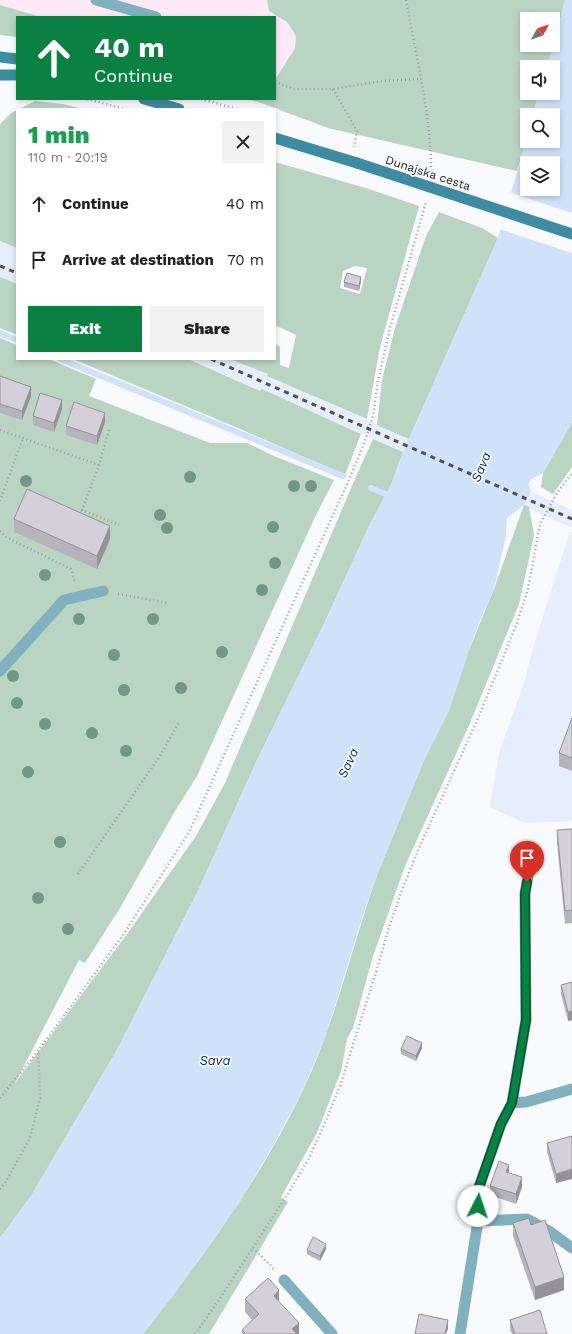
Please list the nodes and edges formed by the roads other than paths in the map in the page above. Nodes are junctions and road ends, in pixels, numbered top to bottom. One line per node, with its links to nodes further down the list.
1 (96, 0): 2 (street)
2 (152, 16)
3 (0, 57): 4 (main road)
4 (16, 59)
5 (0, 75): 6 (main road)
6 (16, 75)
7 (148, 100): 8 (main road)
8 (176, 108)
9 (276, 138): 10 (main road, Dunajska cesta, bridge)
10 (572, 234)
11 (103, 591): 12 (street)
12 (0, 671)
13 (531, 858): 15 (street)
14 (572, 1089): 15 (street)
15 (512, 1103): 16 (street)
16 (478, 1221): 17 (street); 20 (street)
17 (572, 1248)
18 (284, 1280): 19 (street)
19 (332, 1334)
20 (460, 1334)

